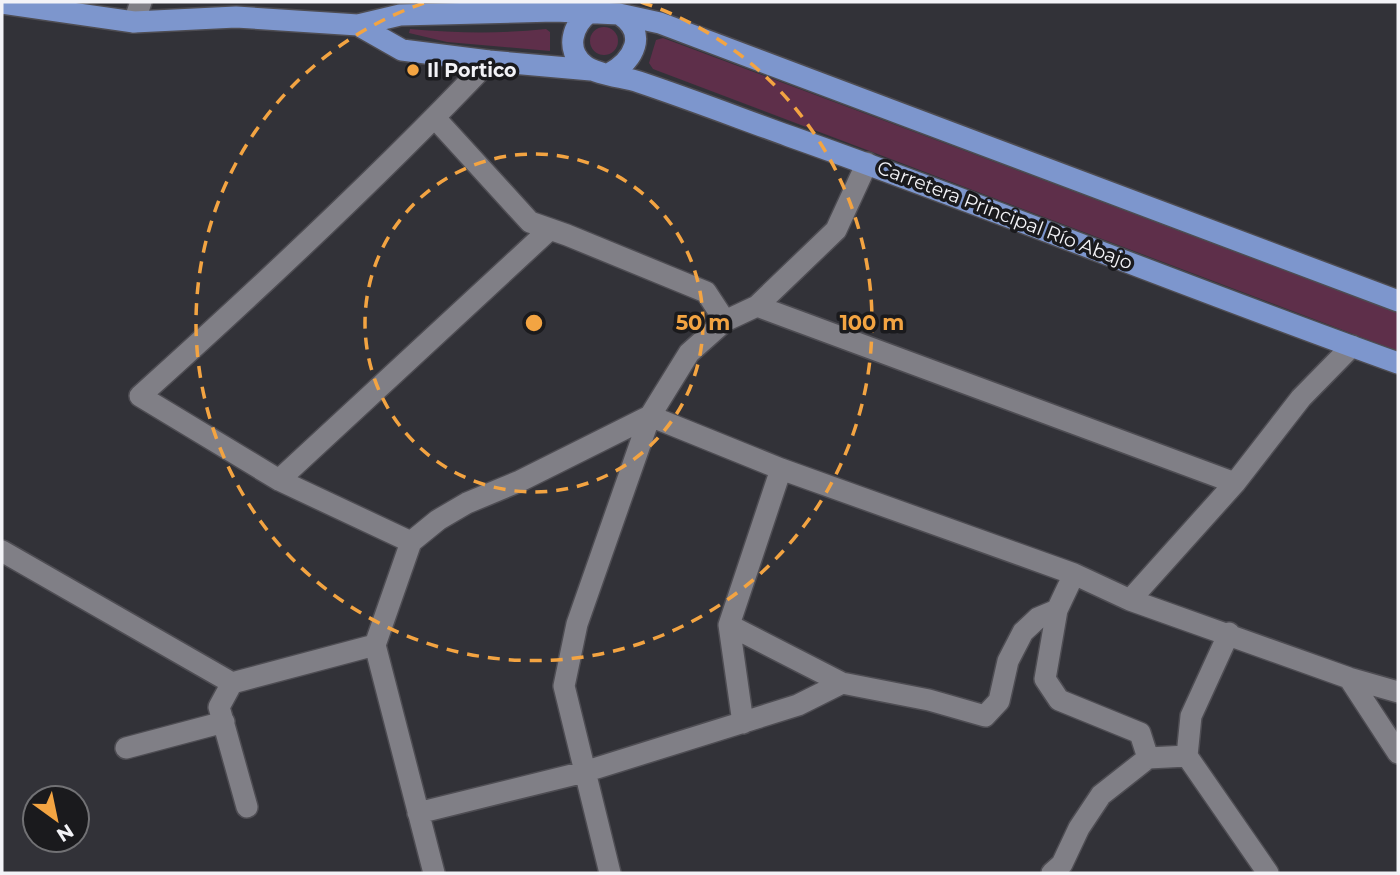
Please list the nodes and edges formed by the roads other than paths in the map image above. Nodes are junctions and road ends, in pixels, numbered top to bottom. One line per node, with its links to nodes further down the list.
1 (141, 2): 6 (street)
2 (2, 3): 6 (main road, Carretera Principal Río Abajo)
3 (557, 6): 4 (main road, Carretera Principal Río Abajo); 7 (main road, Carretera Principal Río Abajo)
4 (590, 12): 5 (main road); 9 (main road)
5 (619, 15): 9 (main road); 13 (main road)
6 (134, 22): 7 (main road, Carretera Principal Río Abajo)
7 (358, 25): 8 (main road, Carretera Principal Río Abajo)
8 (489, 61): 9 (main road, Carretera Principal Río Abajo); 10 (street)
9 (600, 72): 11 (main road, Carretera Principal Río Abajo)
10 (435, 118): 12 (street); 20 (street)
11 (867, 163): 14 (street); 16 (main road, Carretera Principal Río Abajo)
12 (549, 230): 15 (street); 20 (street)
13 (1398, 301)
14 (757, 306): 15 (street); 21 (street)
15 (724, 321): 18 (street)
16 (1352, 346): 17 (main road, Carretera Principal Río Abajo); 21 (street)
17 (1398, 363)
18 (650, 416): 19 (street); 22 (street); 40 (street)
19 (781, 469): 24 (street); 27 (street)
20 (279, 480): 22 (street)
21 (1235, 483): 25 (street)
22 (411, 542): 29 (street)
23 (2, 551): 31 (street)
24 (1074, 574): 25 (street); 26 (street)
25 (1130, 600): 28 (street)
26 (1057, 610): 32 (street); 39 (street)
27 (729, 625): 32 (street); 35 (street)
28 (1229, 633): 30 (street); 38 (street)
29 (375, 645): 31 (street); 42 (street)
30 (1349, 678): 33 (street); 37 (street)
31 (232, 683): 34 (street)
32 (842, 683): 35 (street)
33 (1398, 692)
34 (224, 722): 36 (street); 41 (street)
35 (743, 723): 40 (street)
36 (126, 747)
37 (1398, 753)
38 (1186, 756): 39 (street); 46 (street)
39 (1148, 758): 43 (street)
40 (584, 772): 42 (street); 45 (street)
41 (247, 807)
42 (418, 813): 44 (street)
43 (1061, 870)
44 (434, 873)
45 (610, 873)
46 (1268, 873)

